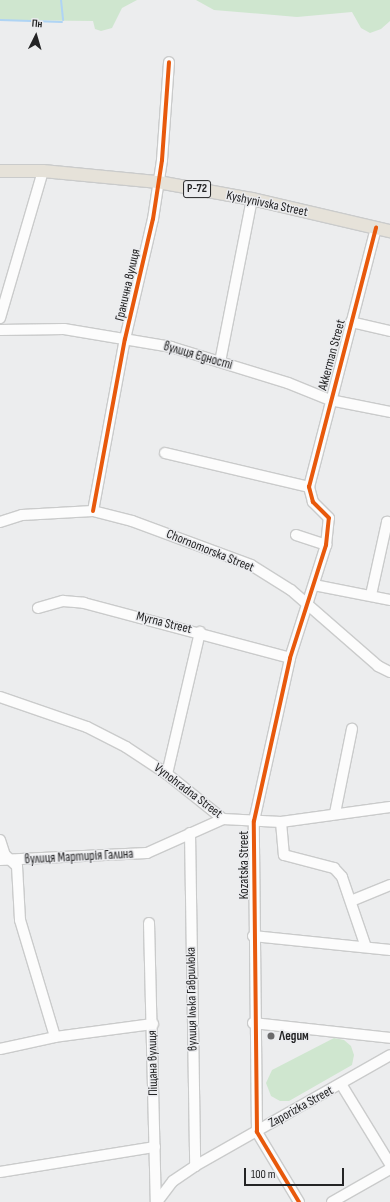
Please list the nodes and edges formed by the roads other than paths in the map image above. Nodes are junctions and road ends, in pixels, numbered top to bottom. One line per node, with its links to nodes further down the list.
1 (169, 62): 4 (street, Гранична вулиця)
2 (0, 171): 3 (main road, Kyshynivska Street / Р-72)
3 (42, 171): 4 (main road, Kyshynivska Street / Р-72); 8 (street)
4 (158, 182): 5 (main road, Kyshynivska Street / Р-72); 12 (street, Гранична вулиця)
5 (252, 199): 6 (main road, Kyshynivska Street / Р-72); 13 (street)
6 (376, 228): 7 (main road, Kyshynivska Street / Р-72); 9 (street, Akkerman Street)
7 (390, 231)
8 (0, 318)
9 (351, 322): 11 (street); 14 (street, Akkerman Street)
10 (0, 330): 12 (street, вулиця Єдності)
11 (390, 331)
12 (125, 339): 13 (street, вулиця Єдності); 18 (street, Гранична вулиця)
13 (220, 362): 14 (street, вулиця Єдності)
14 (330, 400): 15 (street, вулиця Єдності); 17 (street, Akkerman Street)
15 (390, 412)
16 (165, 453): 17 (street)
17 (309, 487): 22 (street, Kozatska Street)
18 (93, 511): 19 (street, Chornomorska Street); 26 (street, Chornomorska Street)
19 (0, 522)
20 (390, 523): 24 (street)
21 (296, 535): 22 (street)
22 (326, 545): 23 (street, Kozatska Street)
23 (314, 585): 24 (street); 26 (street, Kozatska Street)
24 (371, 595): 25 (street)
25 (390, 600)
26 (306, 604): 29 (street, Kozatska Street); 30 (street, Chornomorska Street)
27 (38, 608): 28 (street, Myrna Street)
28 (200, 632): 29 (street, Myrna Street); 33 (street)
29 (290, 658): 37 (street, Kozatska Street)
30 (390, 672)
31 (0, 697): 33 (street, Vynohradna Street)
32 (352, 729): 35 (street)
33 (167, 774): 36 (street, Vynohradna Street)
34 (390, 807): 35 (street, Vynohradna Street)
35 (335, 813): 38 (street, Vynohradna Street)
36 (224, 820): 37 (street, Vynohradna Street); 39 (street, вулиця Мартирія Галина)
37 (254, 821): 38 (street, Vynohradna Street); 45 (street, Kozatska Street)
38 (281, 822): 43 (street)
39 (190, 832): 41 (street, вулиця Мартирія Галина); 58 (street, вулиця Ілька Гаврилюка)
40 (0, 840): 41 (street)
41 (5, 860): 50 (street)
42 (390, 886): 43 (street)
43 (351, 901): 46 (street)
44 (149, 923): 49 (street, Піщана вулиця)
45 (253, 936): 46 (street); 48 (street, Kozatska Street)
46 (366, 947): 47 (street)
47 (390, 950)
48 (254, 1023): 51 (street); 55 (street, Kozatska Street)
49 (153, 1024): 50 (street); 56 (street, Піщана вулиця)
50 (54, 1037): 52 (street)
51 (390, 1038)
52 (0, 1049)
53 (390, 1055): 54 (street, Zaporizka Street)
54 (341, 1084): 55 (street, Zaporizka Street); 57 (street)
55 (257, 1132): 58 (street, Zaporizka Street); 64 (street, Kozatska Street)
56 (155, 1147): 60 (street); 61 (street, Піщана вулиця)
57 (390, 1164)
58 (195, 1166): 62 (street, Zaporizka Street)
59 (390, 1169): 65 (street)
60 (0, 1172)
61 (156, 1176): 62 (street); 63 (street, Піщана вулиця)
62 (173, 1181): 63 (street, Zaporizka Street)
63 (156, 1202)
64 (298, 1202)
65 (332, 1202)

